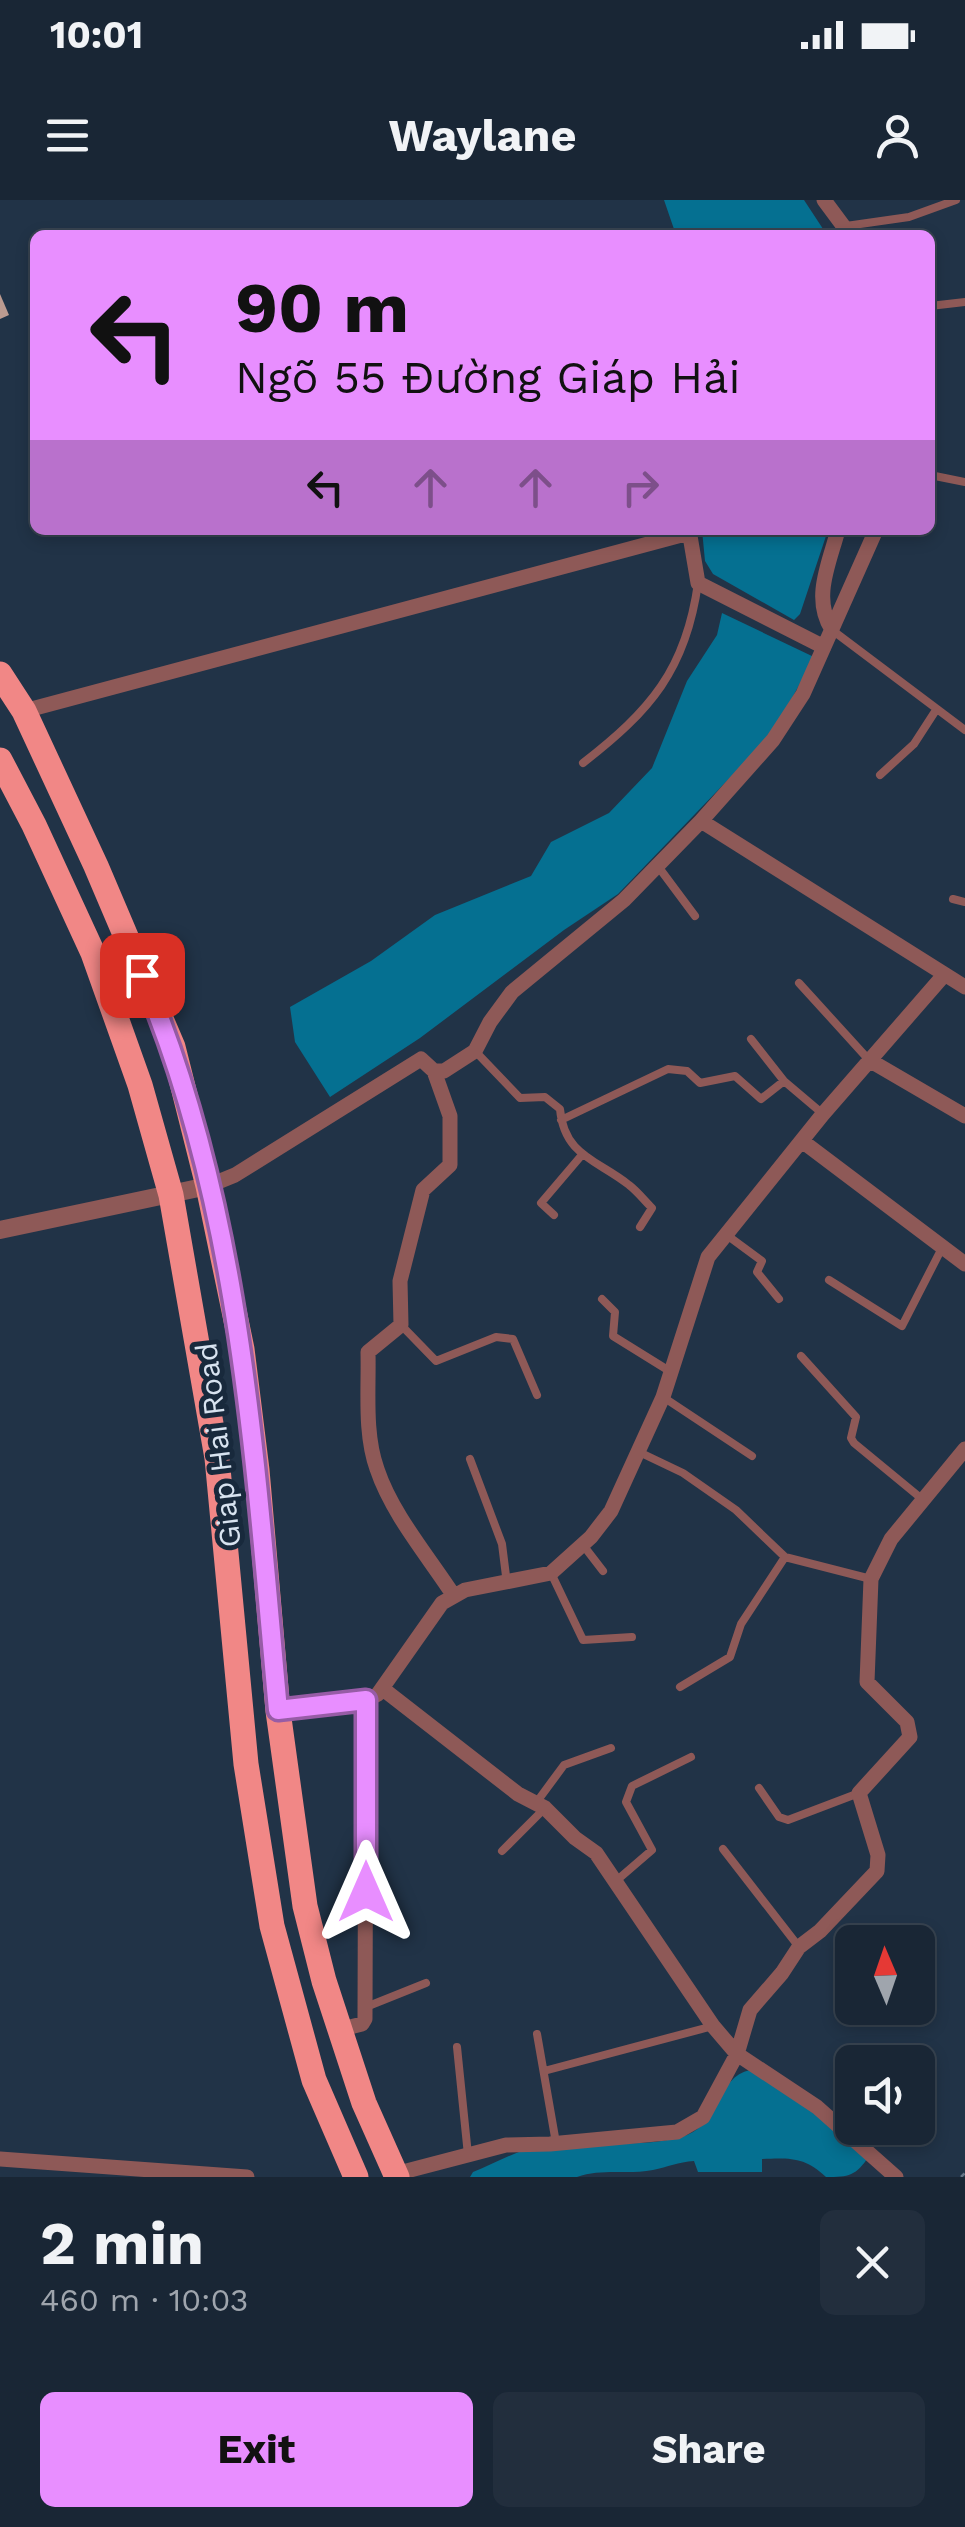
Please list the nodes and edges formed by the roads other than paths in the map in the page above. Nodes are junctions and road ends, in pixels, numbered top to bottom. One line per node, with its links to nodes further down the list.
1 (824, 200): 3 (street)
2 (956, 200): 4 (lane)
3 (847, 230)
4 (852, 230)
5 (965, 302): 6 (lane)
6 (935, 305)
7 (935, 477): 8 (lane)
8 (965, 485)
9 (678, 535): 18 (street)
10 (690, 535): 13 (street)
11 (837, 535): 14 (street)
12 (874, 535): 14 (street)
13 (698, 583): 15 (street); 21 (lane)
14 (832, 630): 15 (street); 17 (lane)
15 (824, 647): 24 (street)
16 (0, 674): 18 (highway, Giap Hai Road)
17 (936, 710): 19 (lane); 22 (lane)
18 (24, 712): 23 (highway, Giap Hai Road)
19 (965, 730)
20 (0, 760): 25 (highway, Giap Hai Road)
21 (582, 763)
22 (880, 774)
23 (68, 808): 25 (highway); 43 (highway, Giap Hai Road)
24 (701, 822): 26 (street); 30 (street)
25 (34, 825): 44 (highway, Giap Hai Road)
26 (656, 865): 29 (lane); 34 (street)
27 (952, 899): 28 (lane)
28 (965, 902)
29 (695, 916)
30 (944, 975): 32 (street); 35 (street)
31 (799, 983): 35 (lane)
32 (965, 987)
33 (751, 1040): 37 (lane)
34 (475, 1051): 36 (street); 40 (lane)
35 (869, 1060): 38 (street); 39 (street)
36 (434, 1071): 43 (street); 54 (street)
37 (784, 1081): 38 (lane); 40 (lane)
38 (822, 1114): 41 (street)
39 (965, 1116)
40 (561, 1120): 42 (lane)
41 (802, 1142): 48 (street); 49 (street)
42 (581, 1156): 45 (lane); 46 (lane)
43 (208, 1186): 44 (street); 71 (highway, Giap Hai Road)
44 (171, 1195): 47 (street); 72 (highway, Giap Hai Road)
45 (554, 1215)
46 (640, 1227)
47 (0, 1230)
48 (724, 1233): 53 (lane); 56 (street)
49 (942, 1248): 50 (street); 51 (lane)
50 (965, 1264)
51 (829, 1280)
52 (602, 1298): 56 (lane)
53 (779, 1299)
54 (401, 1325): 57 (lane); 70 (street)
55 (800, 1356): 63 (lane)
56 (671, 1372): 58 (street)
57 (537, 1395)
58 (663, 1397): 60 (street); 61 (lane)
59 (965, 1450): 63 (street)
60 (638, 1452): 64 (street); 65 (lane)
61 (752, 1456)
62 (470, 1459): 69 (lane)
63 (922, 1499): 68 (street)
64 (584, 1545): 66 (lane); 67 (street)
65 (785, 1557): 68 (lane); 74 (lane)
66 (603, 1571)
67 (551, 1573): 69 (street); 73 (lane)
68 (871, 1580): 81 (street)
69 (507, 1584): 70 (street)
70 (454, 1596): 75 (street)
71 (270, 1622): 72 (highway); 77 (highway, Giap Hai Road)
72 (230, 1626): 84 (highway, Giap Hai Road)
73 (632, 1636)
74 (680, 1687)
75 (383, 1689): 76 (street); 82 (street)
76 (366, 1700): 77 (street); 90 (street)
77 (278, 1710): 83 (highway, Giap Hai Road)
78 (611, 1748): 82 (lane)
79 (691, 1757): 87 (lane)
80 (759, 1788): 81 (lane)
81 (859, 1793): 88 (street)
82 (541, 1806): 86 (lane); 87 (street)
83 (292, 1816): 84 (highway); 92 (highway, Giap Hai Road)
84 (255, 1824): 102 (highway, Giap Hai Road)
85 (724, 1850): 88 (lane)
86 (502, 1851)
87 (616, 1881): 91 (street)
88 (799, 1946): 95 (street)
89 (426, 1984): 90 (lane)
90 (366, 2008): 92 (street)
91 (713, 2026): 95 (street); 96 (lane)
92 (342, 2029): 100 (highway, Giap Hai Road)
93 (538, 2034): 96 (lane)
94 (456, 2047): 98 (lane)
95 (737, 2054): 97 (street); 103 (street)
96 (544, 2071): 97 (lane)
97 (556, 2142): 98 (street)
98 (468, 2155): 100 (street)
99 (0, 2159): 101 (street)
100 (392, 2176)
101 (247, 2177)
102 (356, 2177)
103 (896, 2177)

